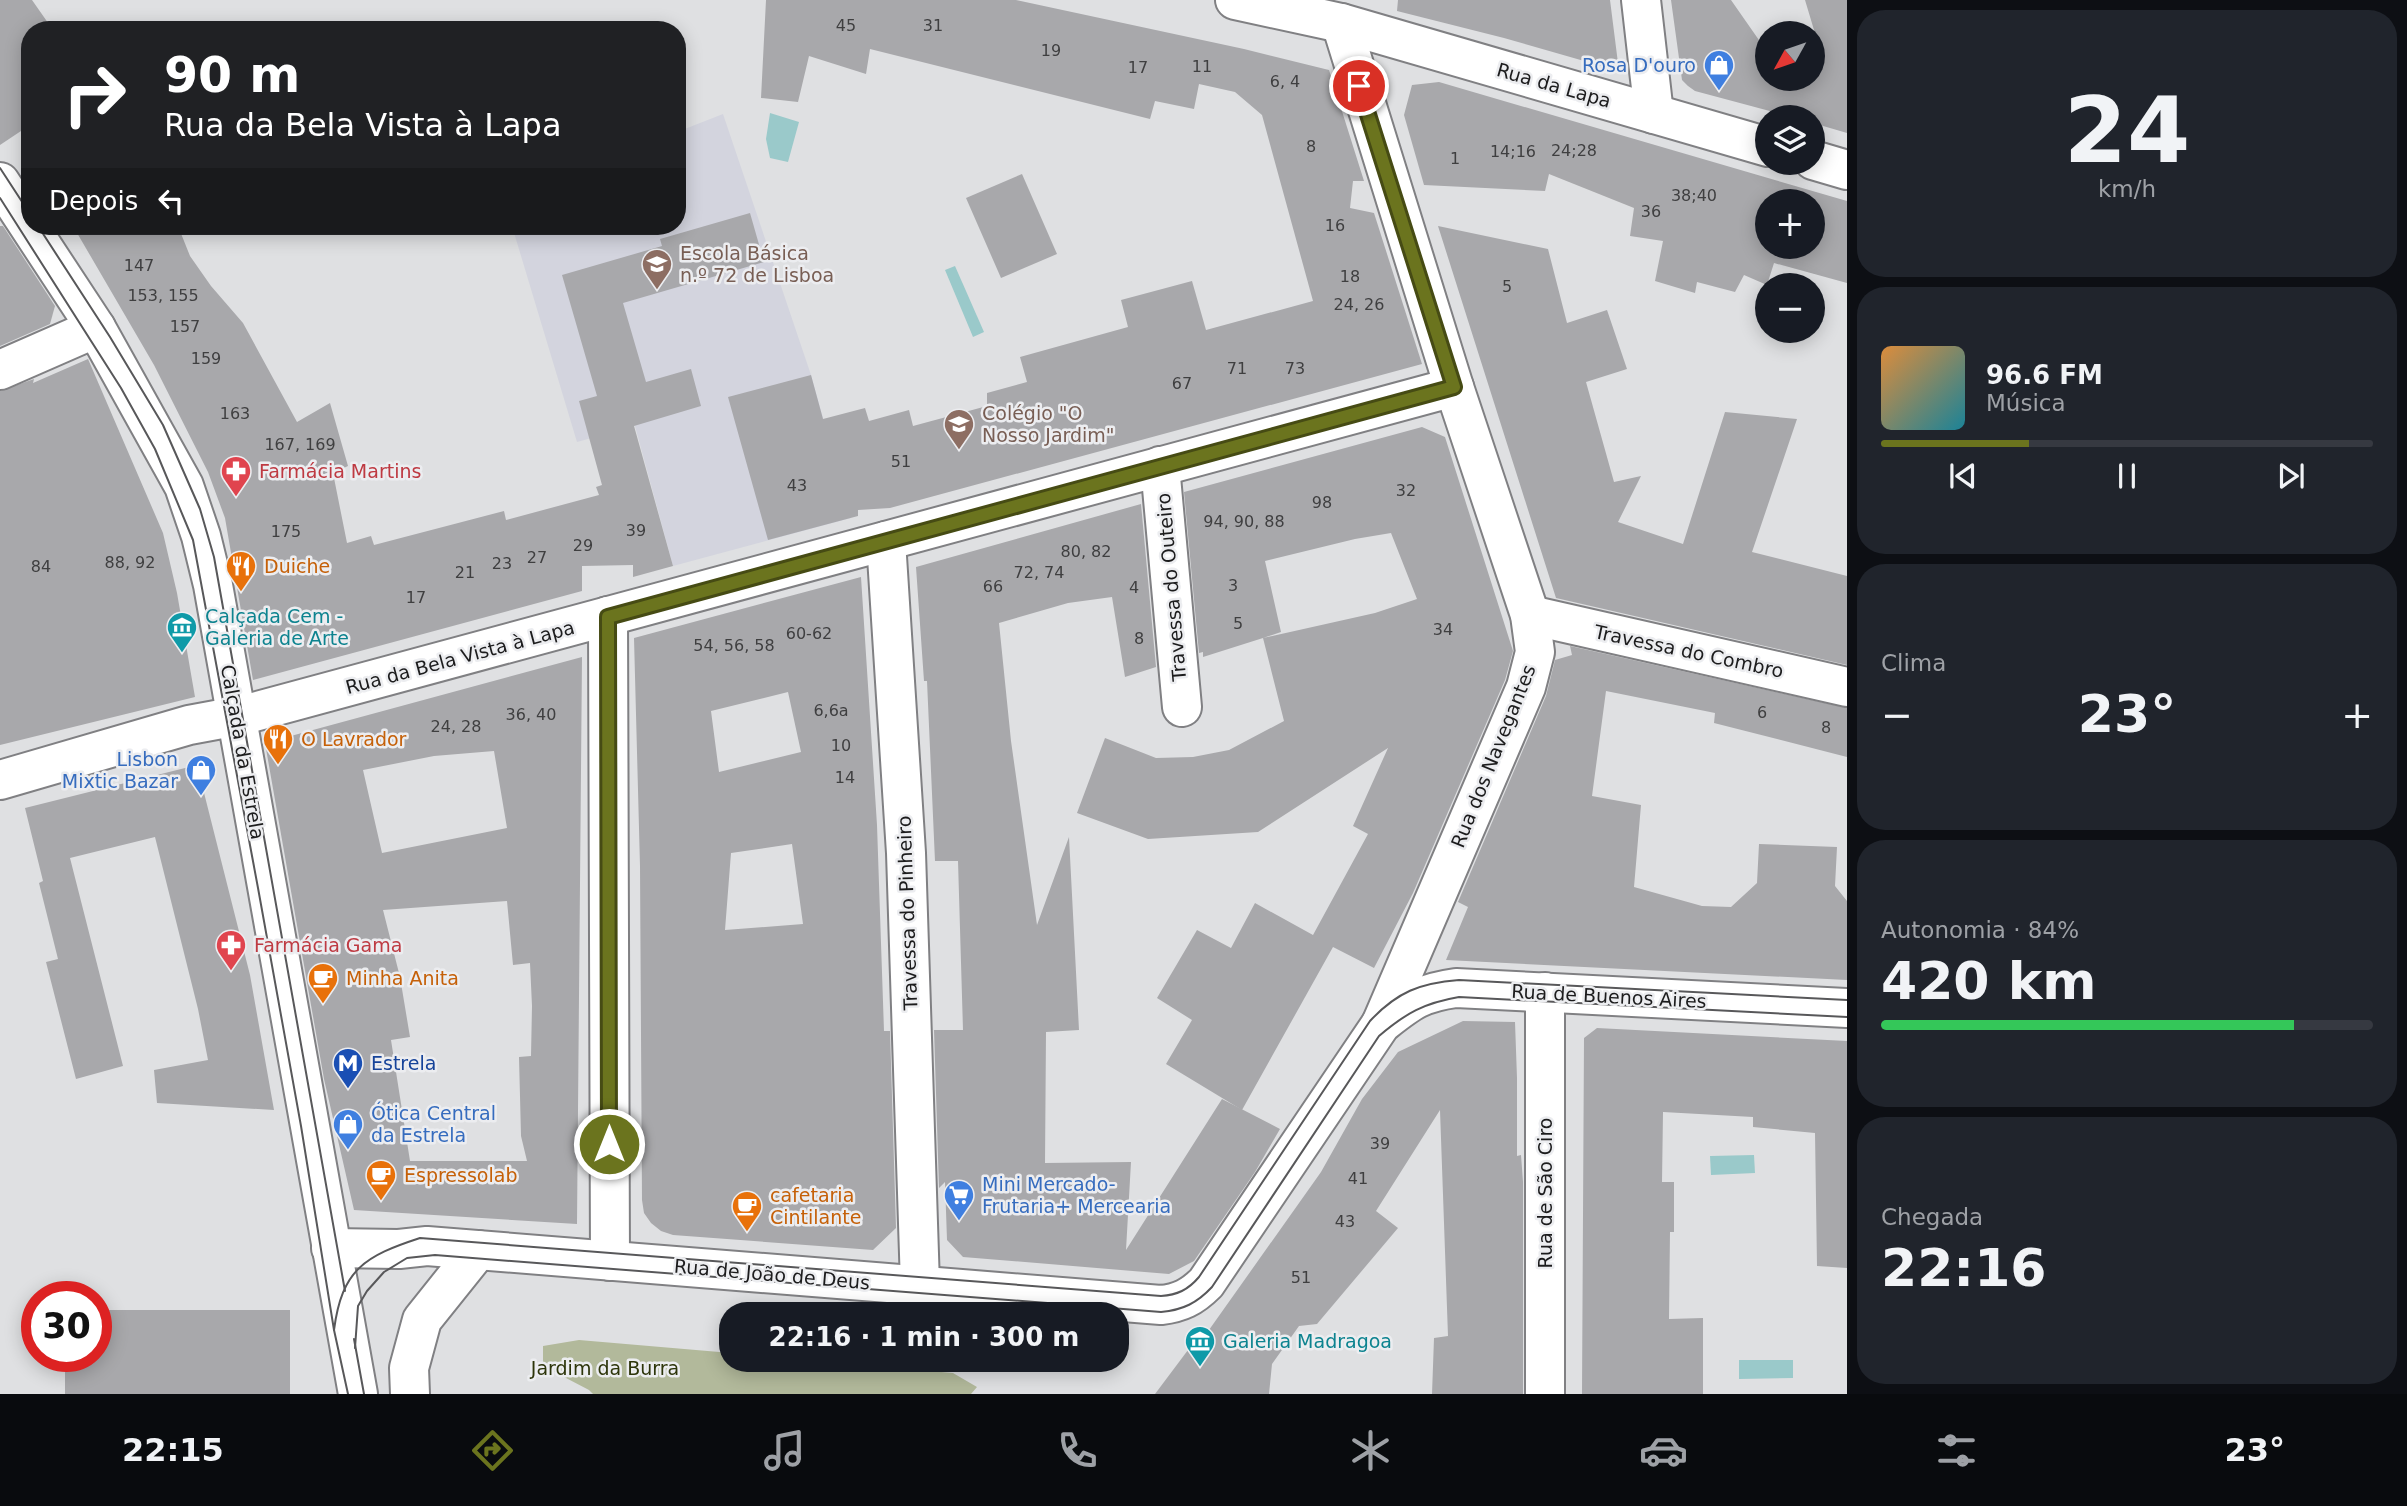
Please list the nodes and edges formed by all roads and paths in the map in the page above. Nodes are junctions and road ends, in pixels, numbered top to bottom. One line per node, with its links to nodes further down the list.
1 (1235, 0): 3 (street, Rua da Lapa)
2 (1641, 0): 4 (street)
3 (1344, 11): 4 (street, Rua da Lapa); 13 (street, Rua dos Navegantes)
4 (1654, 114): 5 (street, Rua da Lapa)
5 (1755, 143)
6 (1825, 164): 7 (street)
7 (1847, 170)
8 (0, 182): 9 (street, Calçada da Estrela)
9 (21, 214)
10 (35, 235): 11 (street, Calçada da Estrela)
11 (96, 328): 12 (street); 20 (street, Calçada da Estrela)
12 (0, 370)
13 (1454, 387): 14 (street, Rua da Bela Vista à Lapa); 16 (street, Rua dos Navegantes)
14 (1160, 467): 15 (street, Rua da Bela Vista à Lapa); 19 (street, Travessa do Outeiro)
15 (886, 541): 17 (street, Rua da Bela Vista à Lapa); 29 (street, Travessa do Pinheiro)
16 (1530, 615): 18 (street, Travessa do Combro); 24 (street, Rua dos Navegantes)
17 (608, 617): 20 (street, Rua da Bela Vista à Lapa); 27 (street)
18 (1847, 687)
19 (1182, 707)
20 (236, 717): 21 (street, Rua da Bela Vista à Lapa); 25 (street, Calçada da Estrela)
21 (0, 780)
22 (1545, 992): 23 (street, Rua de Buenos Aires); 24 (street, Rua de Buenos Aires); 32 (street, Rua de São Ciro)
23 (1847, 1008)
24 (1381, 1024): 28 (street, Rua dos Navegantes)
25 (331, 1248): 26 (street, Rua de João de Deus); 30 (street, Calçada da Estrela)
26 (478, 1250): 27 (street, Rua de João de Deus); 31 (street)
27 (610, 1261): 29 (street, Rua de João de Deus)
28 (1206, 1283): 29 (street, Rua de João de Deus)
29 (920, 1285)
30 (358, 1394)
31 (410, 1394)
32 (1545, 1394)

